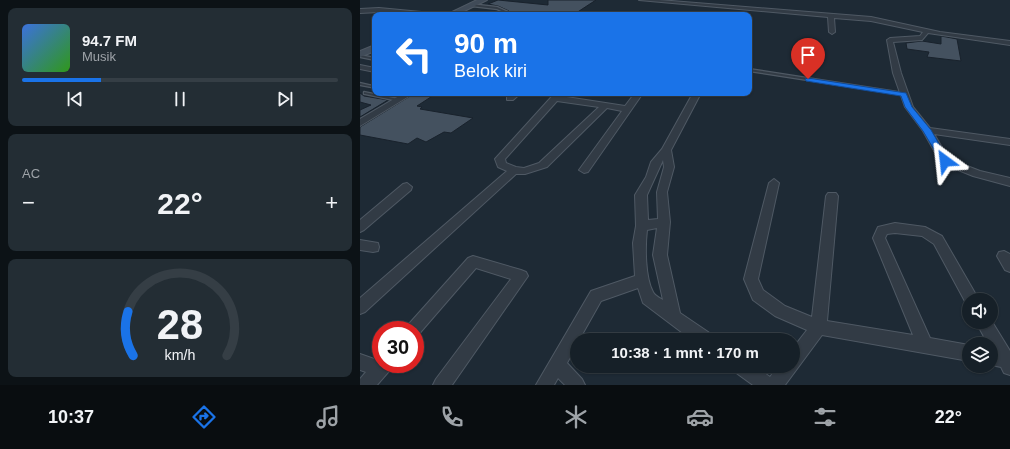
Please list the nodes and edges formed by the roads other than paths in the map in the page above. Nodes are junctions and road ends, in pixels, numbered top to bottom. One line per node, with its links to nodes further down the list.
1 (483, 0): 3 (main road)
2 (642, 0): 8 (street)
3 (471, 6): 6 (main road); 7 (lane)
4 (361, 12): 5 (street)
5 (404, 12)
6 (458, 12)
7 (508, 12)
8 (831, 16): 9 (street); 10 (street)
9 (926, 31): 11 (street); 22 (street)
10 (832, 32)
11 (1010, 43)
12 (372, 49): 13 (main road)
13 (360, 55): 14 (lane)
14 (372, 57)
15 (360, 67): 16 (street)
16 (372, 69)
17 (752, 70): 22 (lane)
18 (360, 84): 19 (lane)
19 (371, 86)
20 (365, 93): 21 (lane)
21 (372, 94)
22 (904, 94): 32 (street)
23 (379, 96): 28 (lane)
24 (405, 96): 28 (street)
25 (557, 96): 29 (street); 36 (street)
26 (636, 96): 30 (street)
27 (695, 96): 35 (street)
28 (398, 100): 31 (street)
29 (605, 106): 30 (street); 36 (street)
30 (627, 109): 37 (street)
31 (360, 122)
32 (927, 130): 34 (street); 38 (street)
33 (1006, 132): 34 (street)
34 (1010, 142)
35 (666, 150): 42 (street); 43 (street)
36 (514, 170): 47 (street)
37 (584, 170)
38 (1010, 182)
39 (774, 183): 50 (street)
40 (407, 187): 44 (street)
41 (832, 196): 50 (street)
42 (664, 222): 43 (street); 48 (street)
43 (642, 226): 45 (street)
44 (360, 227)
45 (642, 280): 48 (street); 58 (street)
46 (968, 293): 53 (street)
47 (360, 307)
48 (674, 318): 52 (street)
49 (421, 321): 64 (street)
50 (819, 327): 53 (street); 54 (street)
51 (988, 329): 56 (street)
52 (694, 333)
53 (925, 346): 55 (street)
54 (800, 352)
55 (962, 352)
56 (1004, 361)
57 (360, 362): 59 (street)
58 (557, 364): 65 (street); 66 (street)
59 (372, 365)
60 (377, 373): 63 (street)
61 (751, 373): 67 (street)
62 (783, 373): 68 (street)
63 (366, 385)
64 (442, 385)
65 (545, 385)
66 (576, 385)
67 (767, 385)
68 (774, 385)

